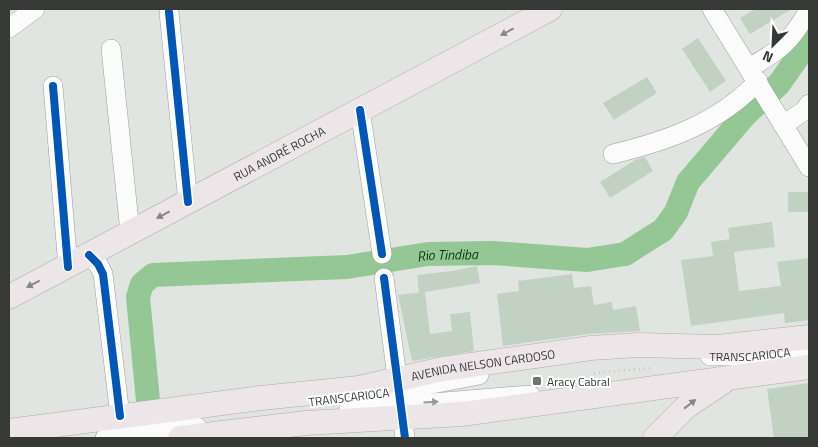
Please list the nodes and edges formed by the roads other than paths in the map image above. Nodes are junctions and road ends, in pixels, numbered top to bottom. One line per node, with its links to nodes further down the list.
1 (34, 9): 6 (street)
2 (550, 9): 11 (main road, RUA ANDRÉ ROCHA, one-way to 11)
3 (712, 9): 8 (street)
4 (809, 10): 8 (street)
5 (169, 12): 15 (street)
6 (9, 28)
7 (111, 48): 16 (street)
8 (756, 78): 12 (street); 13 (street)
9 (53, 86): 19 (street)
10 (809, 104): 12 (street)
11 (360, 110): 15 (main road, RUA ANDRÉ ROCHA); 17 (street)
12 (780, 120): 14 (street)
13 (613, 154)
14 (809, 167)
15 (188, 202): 16 (main road, RUA ANDRÉ ROCHA, one-way to 16)
16 (130, 232): 18 (main road, RUA ANDRÉ ROCHA)
17 (382, 254)
18 (89, 256): 19 (main road, RUA ANDRÉ ROCHA); 28 (street)
19 (68, 267): 21 (main road, RUA ANDRÉ ROCHA, one-way to 21)
20 (384, 278): 27 (street)
21 (9, 297)
22 (809, 337): 27 (main road, AVENIDA NELSON CARDOSO)
23 (809, 348): 27 (street, TRANSCARIOCA)
24 (809, 359): 27 (street, TRANSCARIOCA, one-way to 24)
25 (809, 367): 26 (main road, AVENIDA NELSON CARDOSO)
26 (734, 377): 27 (main road, AVENIDA NELSON CARDOSO); 34 (main road, one-way to 26)
27 (400, 406): 29 (main road, AVENIDA NELSON CARDOSO); 33 (main road, AVENIDA NELSON CARDOSO)
28 (120, 416): 29 (main road, AVENIDA NELSON CARDOSO); 30 (main road, AVENIDA NELSON CARDOSO)
29 (150, 423): 31 (street); 32 (street)
30 (9, 431)
31 (38, 438)
32 (105, 438)
33 (180, 438)
34 (655, 438)

